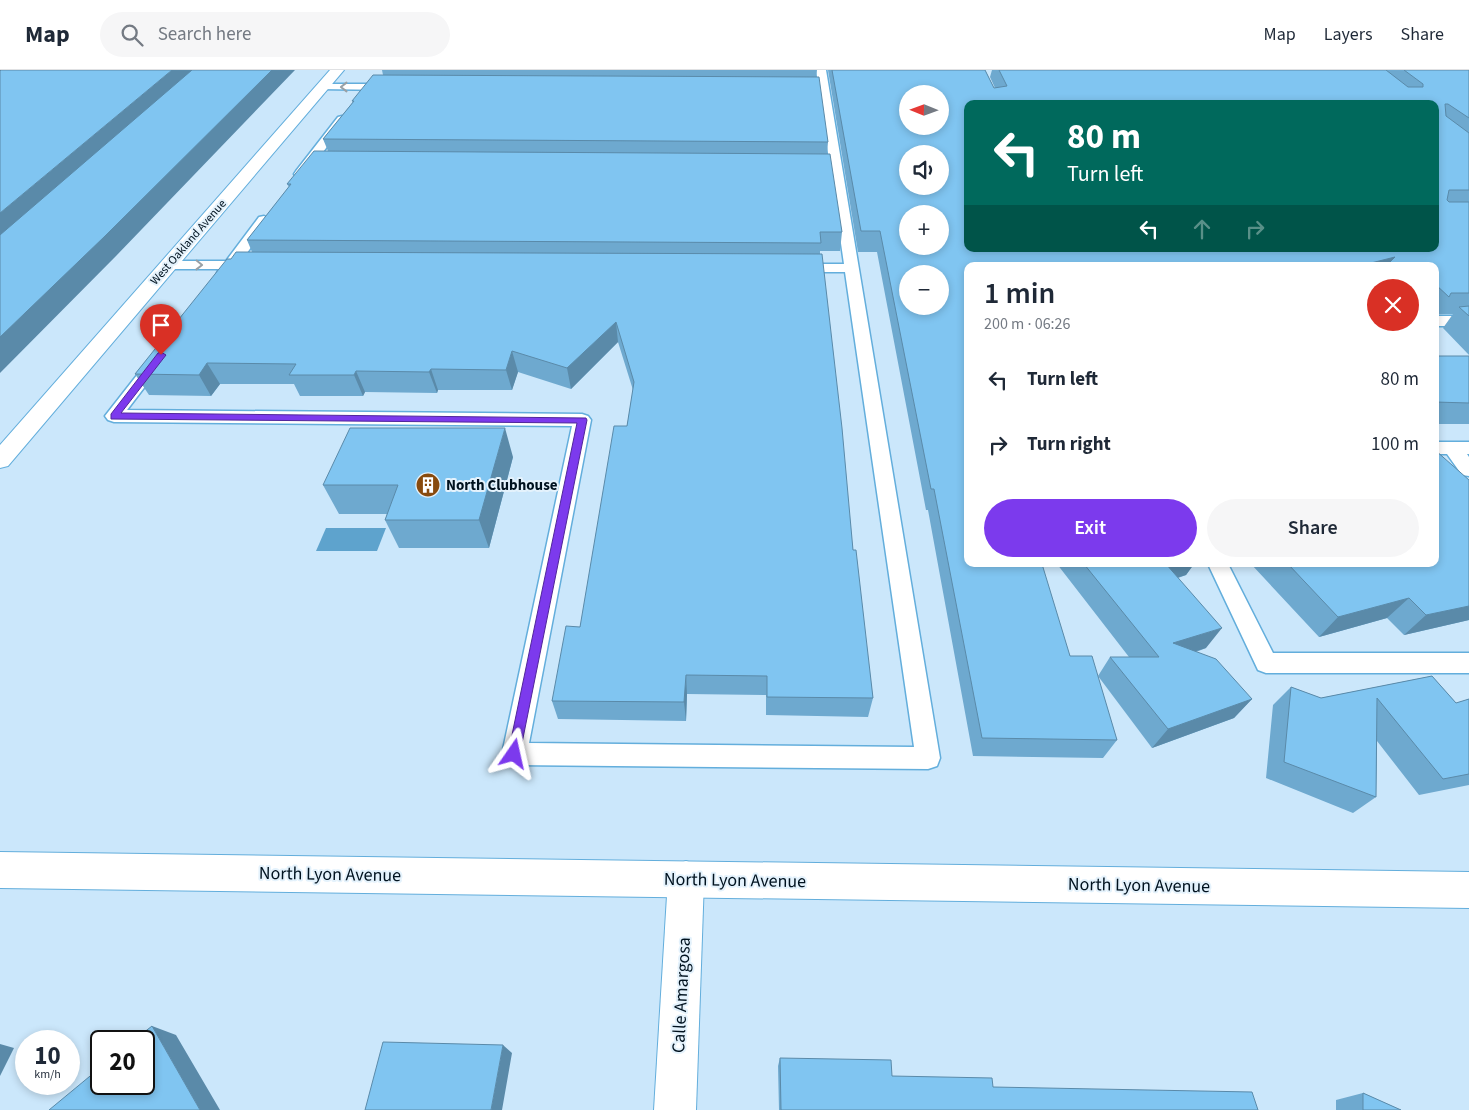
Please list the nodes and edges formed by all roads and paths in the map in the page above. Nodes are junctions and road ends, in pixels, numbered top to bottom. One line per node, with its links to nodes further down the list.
1 (337, 70): 4 (street, West Oakland Avenue)
2 (821, 70): 15 (lane)
3 (375, 76): 5 (lane)
4 (323, 87): 5 (lane, one-way to 4); 11 (street, West Oakland Avenue)
5 (366, 87): 6 (lane); 7 (lane)
6 (406, 87)
7 (308, 163): 8 (lane); 9 (lane)
8 (328, 163)
9 (292, 185)
10 (275, 207): 12 (lane)
11 (169, 264): 12 (lane, one-way to 12); 21 (street, West Oakland Avenue)
12 (230, 265): 13 (lane); 16 (lane)
13 (270, 266)
14 (783, 268): 15 (lane)
15 (852, 268): 19 (lane)
16 (214, 285)
17 (1469, 320): 18 (lane)
18 (1439, 321)
19 (167, 347)
20 (1452, 448): 22 (lane)
21 (0, 460)
22 (1469, 470)
23 (1219, 567): 24 (lane)
24 (1469, 663)
25 (0, 870): 26 (street, North Lyon Avenue)
26 (686, 879): 27 (street, North Lyon Avenue); 28 (street, Calle Amargosa)
27 (1469, 890)
28 (675, 1110)

